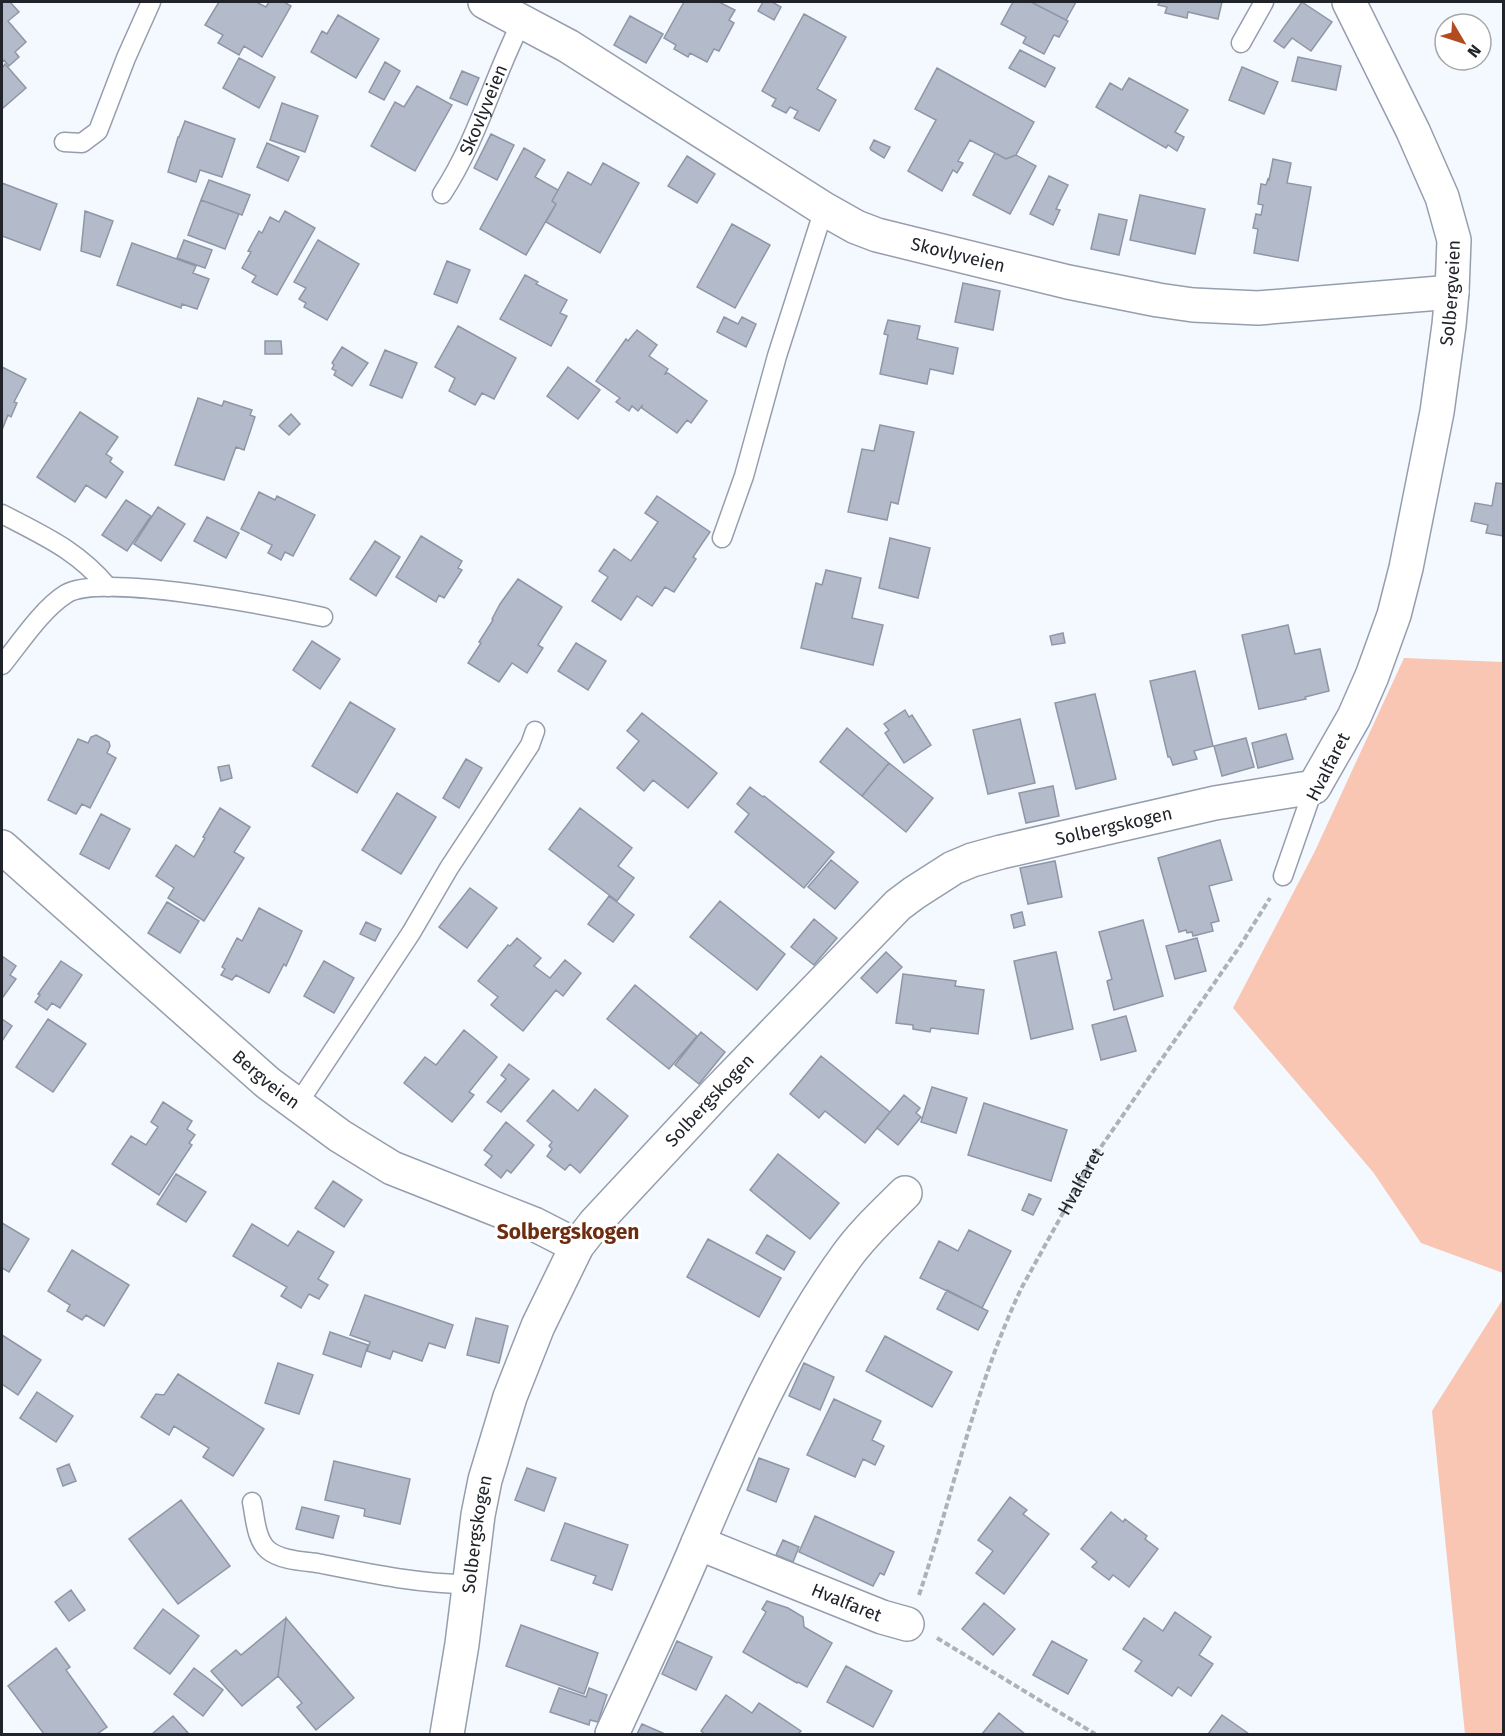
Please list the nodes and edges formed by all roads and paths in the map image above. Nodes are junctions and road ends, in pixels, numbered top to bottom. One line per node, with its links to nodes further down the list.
1 (151, 2): 7 (lane)
2 (485, 2): 5 (street, Skovlyveien)
3 (1264, 2): 6 (lane)
4 (1349, 2): 10 (street, Solbergveien)
5 (522, 21): 8 (lane, Skovlyveien); 9 (street, Skovlyveien)
6 (1241, 43)
7 (64, 142)
8 (442, 194)
9 (824, 209): 10 (street, Skovlyveien); 12 (lane)
10 (1452, 292): 13 (street, Solbergveien)
11 (2, 514): 14 (lane)
12 (722, 538)
13 (1406, 568): 18 (street, Hvalfaret)
14 (108, 587): 15 (lane); 16 (lane)
15 (324, 617)
16 (2, 665)
17 (535, 731): 21 (lane)
18 (1314, 787): 20 (lane, Hvalfaret); 23 (street, Solbergskogen)
19 (2, 847): 21 (street, Bergveien)
20 (1283, 876): 27 (path, Hvalfaret)
21 (297, 1105): 23 (street, Bergveien)
22 (905, 1193): 25 (street)
23 (577, 1246): 26 (street, Solbergskogen)
24 (252, 1502): 26 (lane)
25 (698, 1543): 27 (street, Hvalfaret); 29 (street)
26 (469, 1584): 28 (street, Solbergskogen)
27 (907, 1624): 30 (path)
28 (447, 1734)
29 (612, 1734)
30 (1095, 1734)

